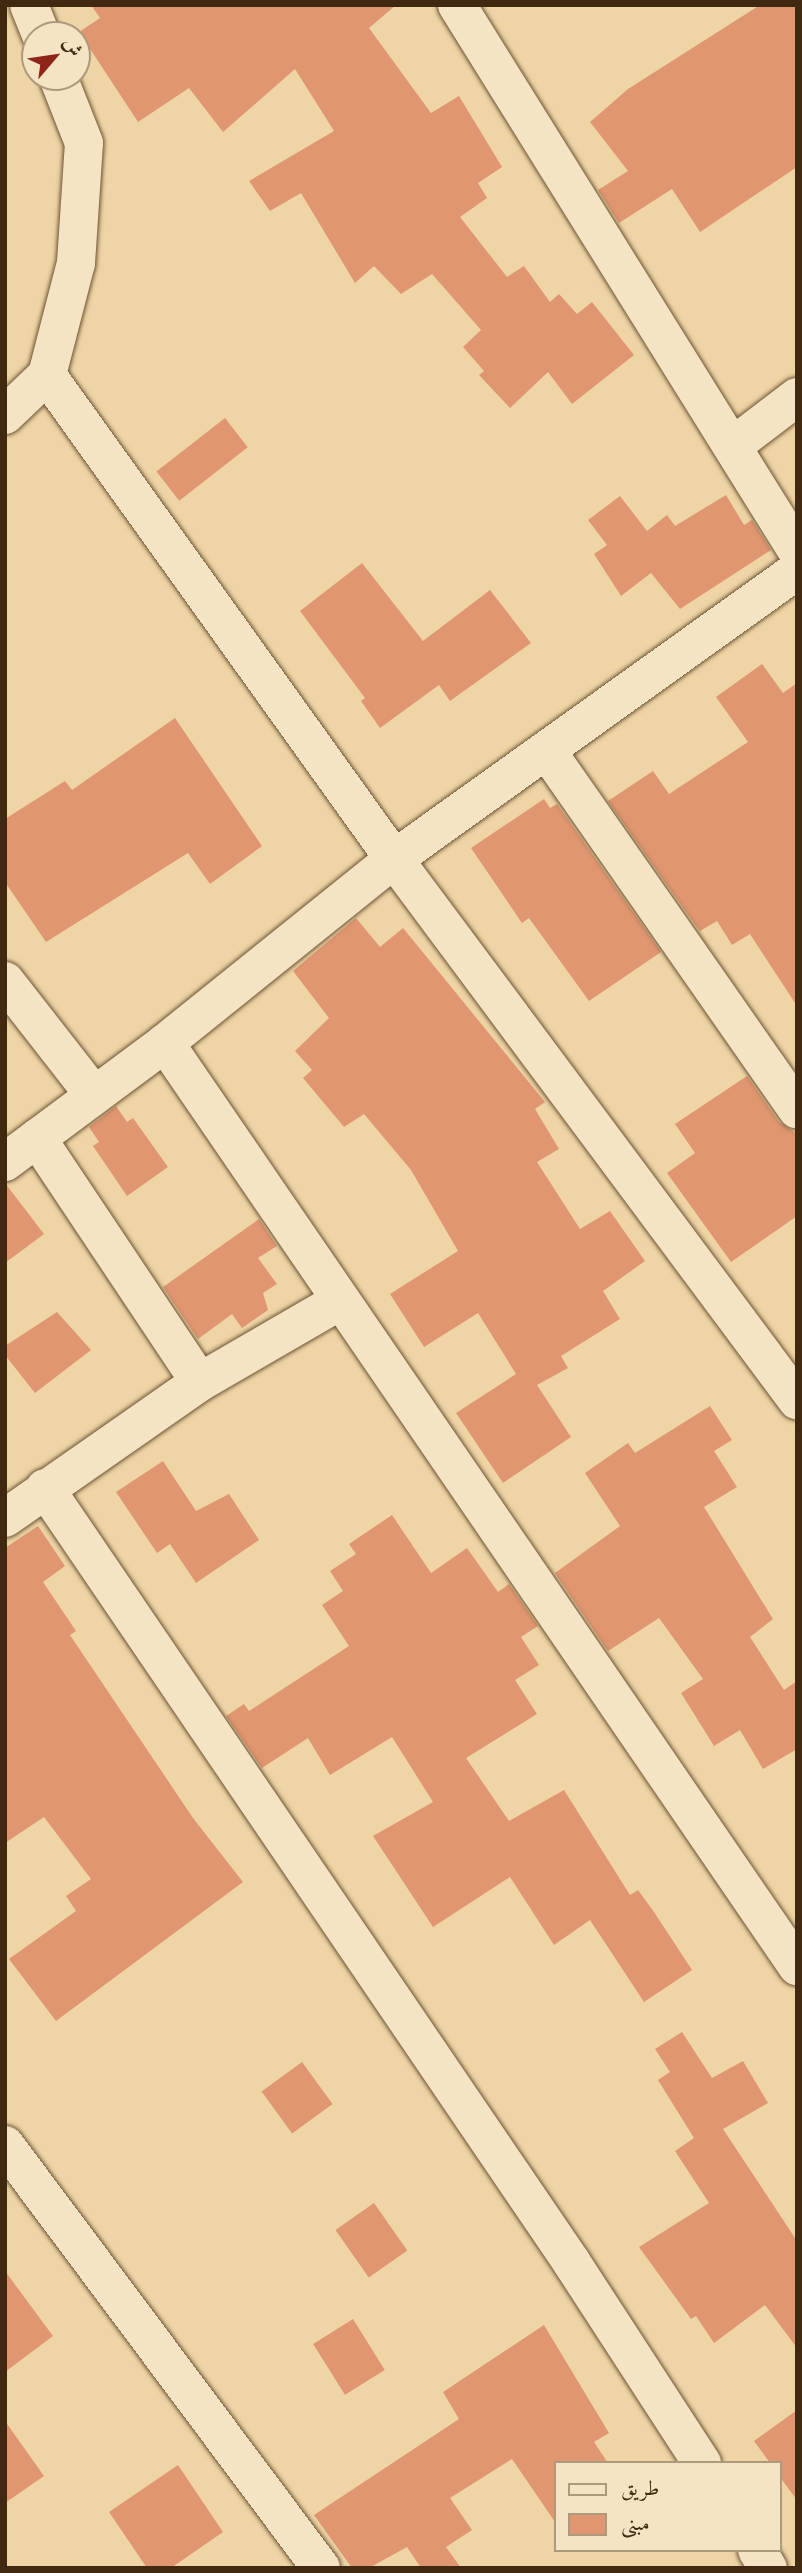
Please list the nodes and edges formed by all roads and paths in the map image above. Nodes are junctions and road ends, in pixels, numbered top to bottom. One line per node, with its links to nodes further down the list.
1 (457, 5): 6 (street)
2 (63, 91): 3 (street)
3 (47, 375): 5 (street); 10 (street)
4 (797, 397): 6 (street)
5 (5, 415)
6 (734, 445): 7 (street)
7 (797, 551)
8 (797, 570): 9 (street)
9 (547, 751): 10 (street); 14 (street)
10 (394, 859): 12 (street); 19 (street)
11 (5, 981): 13 (street)
12 (165, 1043): 13 (street); 17 (street)
13 (94, 1095): 15 (street)
14 (797, 1109)
15 (37, 1138): 16 (street); 18 (street)
16 (5, 1162)
17 (340, 1301): 18 (street); 22 (street)
18 (200, 1382): 20 (street)
19 (797, 1399)
20 (45, 1488): 21 (street); 24 (street)
21 (5, 1518)
22 (797, 1966)
23 (5, 2145): 26 (street)
24 (701, 2461)
25 (758, 2552): 27 (street)
26 (321, 2568)
27 (768, 2568)

